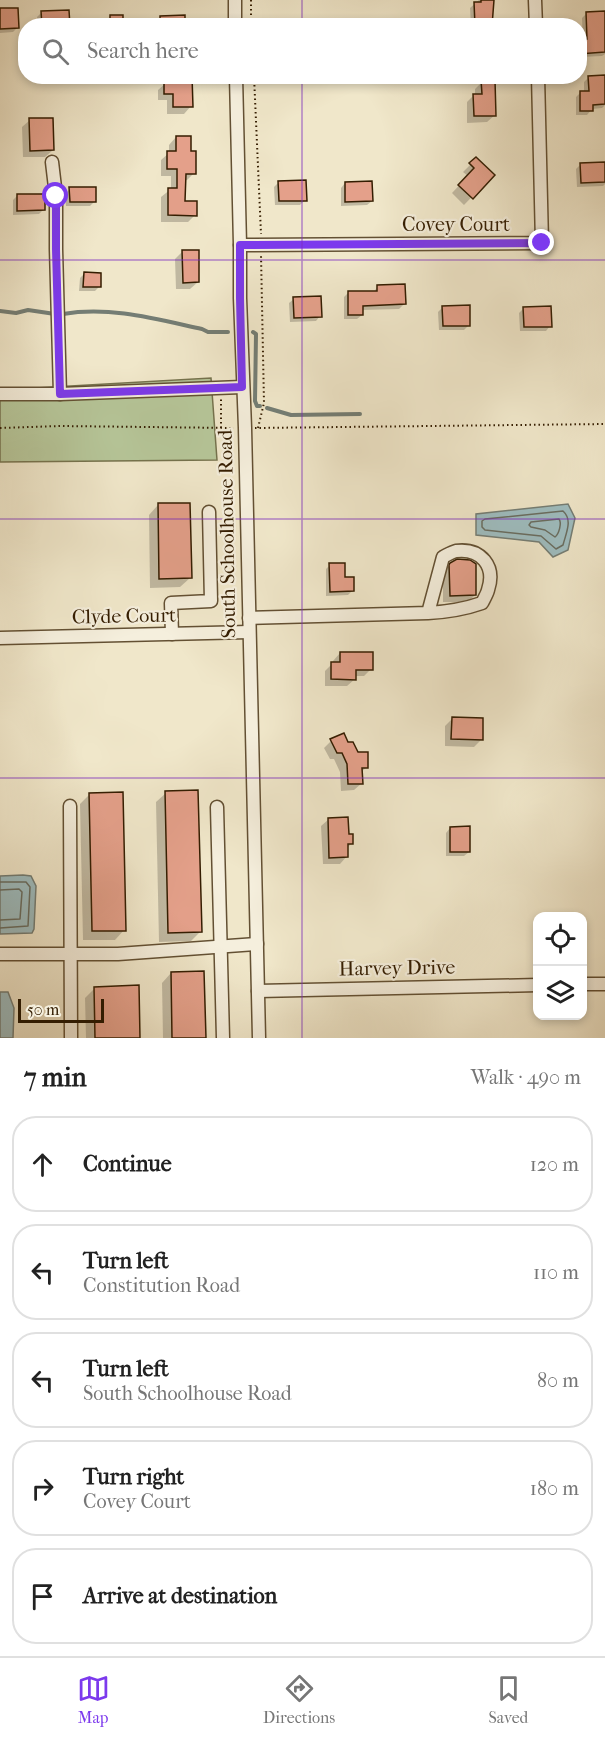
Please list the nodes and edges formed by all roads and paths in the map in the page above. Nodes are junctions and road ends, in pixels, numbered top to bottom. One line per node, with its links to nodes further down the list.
1 (235, 0): 4 (street)
2 (251, 0): 5 (path)
3 (535, 0): 6 (street)
4 (235, 18)
5 (251, 18)
6 (536, 18)
7 (236, 84): 10 (street, South Schoolhouse Road)
8 (537, 84): 10 (street, Covey Court)
9 (52, 162): 14 (street)
10 (240, 245): 12 (street, South Schoolhouse Road)
11 (221, 387): 12 (street); 14 (street); 19 (path)
12 (242, 387): 22 (street, South Schoolhouse Road)
13 (0, 394): 14 (street)
14 (60, 394)
15 (605, 424): 18 (path)
16 (0, 428): 19 (path)
17 (233, 428): 19 (path)
18 (250, 428)
19 (221, 429)
20 (208, 512): 24 (street)
21 (428, 613): 21 (street); 22 (street)
22 (249, 618): 23 (street, South Schoolhouse Road)
23 (249, 632): 24 (street, Clyde Court); 28 (street, South Schoolhouse Road)
24 (172, 634): 25 (street, Clyde Court)
25 (0, 638)
26 (70, 806): 31 (street)
27 (217, 807): 29 (street)
28 (257, 944): 29 (street); 35 (street, South Schoolhouse Road)
29 (221, 947): 31 (street); 37 (street)
30 (0, 954): 31 (street)
31 (71, 954): 36 (street)
32 (587, 984): 33 (street)
33 (605, 984)
34 (533, 985): 35 (street, Harvey Drive)
35 (258, 991): 38 (street, South Schoolhouse Road)
36 (71, 1038)
37 (223, 1038)
38 (259, 1038)

